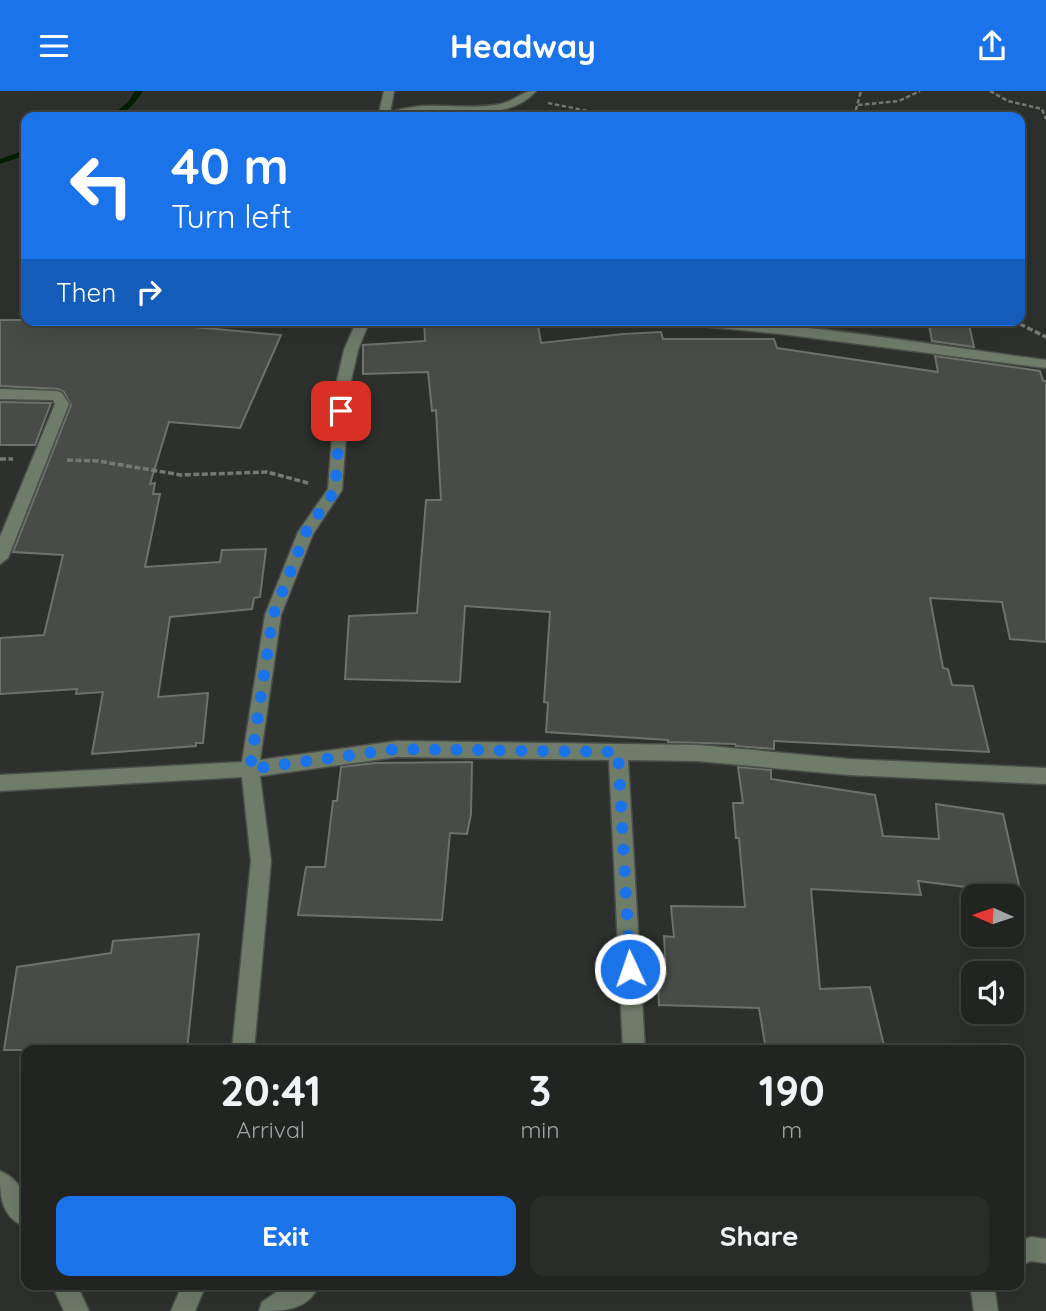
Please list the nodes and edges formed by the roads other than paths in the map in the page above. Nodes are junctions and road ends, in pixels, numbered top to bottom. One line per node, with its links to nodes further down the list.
1 (389, 91): 3 (street)
2 (531, 91): 4 (street)
3 (385, 112)
4 (397, 112)
5 (362, 326): 11 (street)
6 (740, 326): 7 (street)
7 (1046, 364)
8 (0, 394): 9 (street)
9 (0, 558)
10 (618, 752): 11 (street); 12 (street); 15 (street)
11 (250, 769): 13 (street); 14 (street)
12 (1046, 776)
13 (0, 783)
14 (243, 1045)
15 (634, 1045)
16 (0, 1183): 17 (street)
17 (21, 1209)
18 (1046, 1251): 19 (street)
19 (1024, 1252)
20 (66, 1290): 24 (street)
21 (192, 1290): 25 (street)
22 (300, 1290): 26 (street)
23 (983, 1290): 27 (street)
24 (77, 1311)
25 (183, 1311)
26 (271, 1311)
27 (986, 1311)

